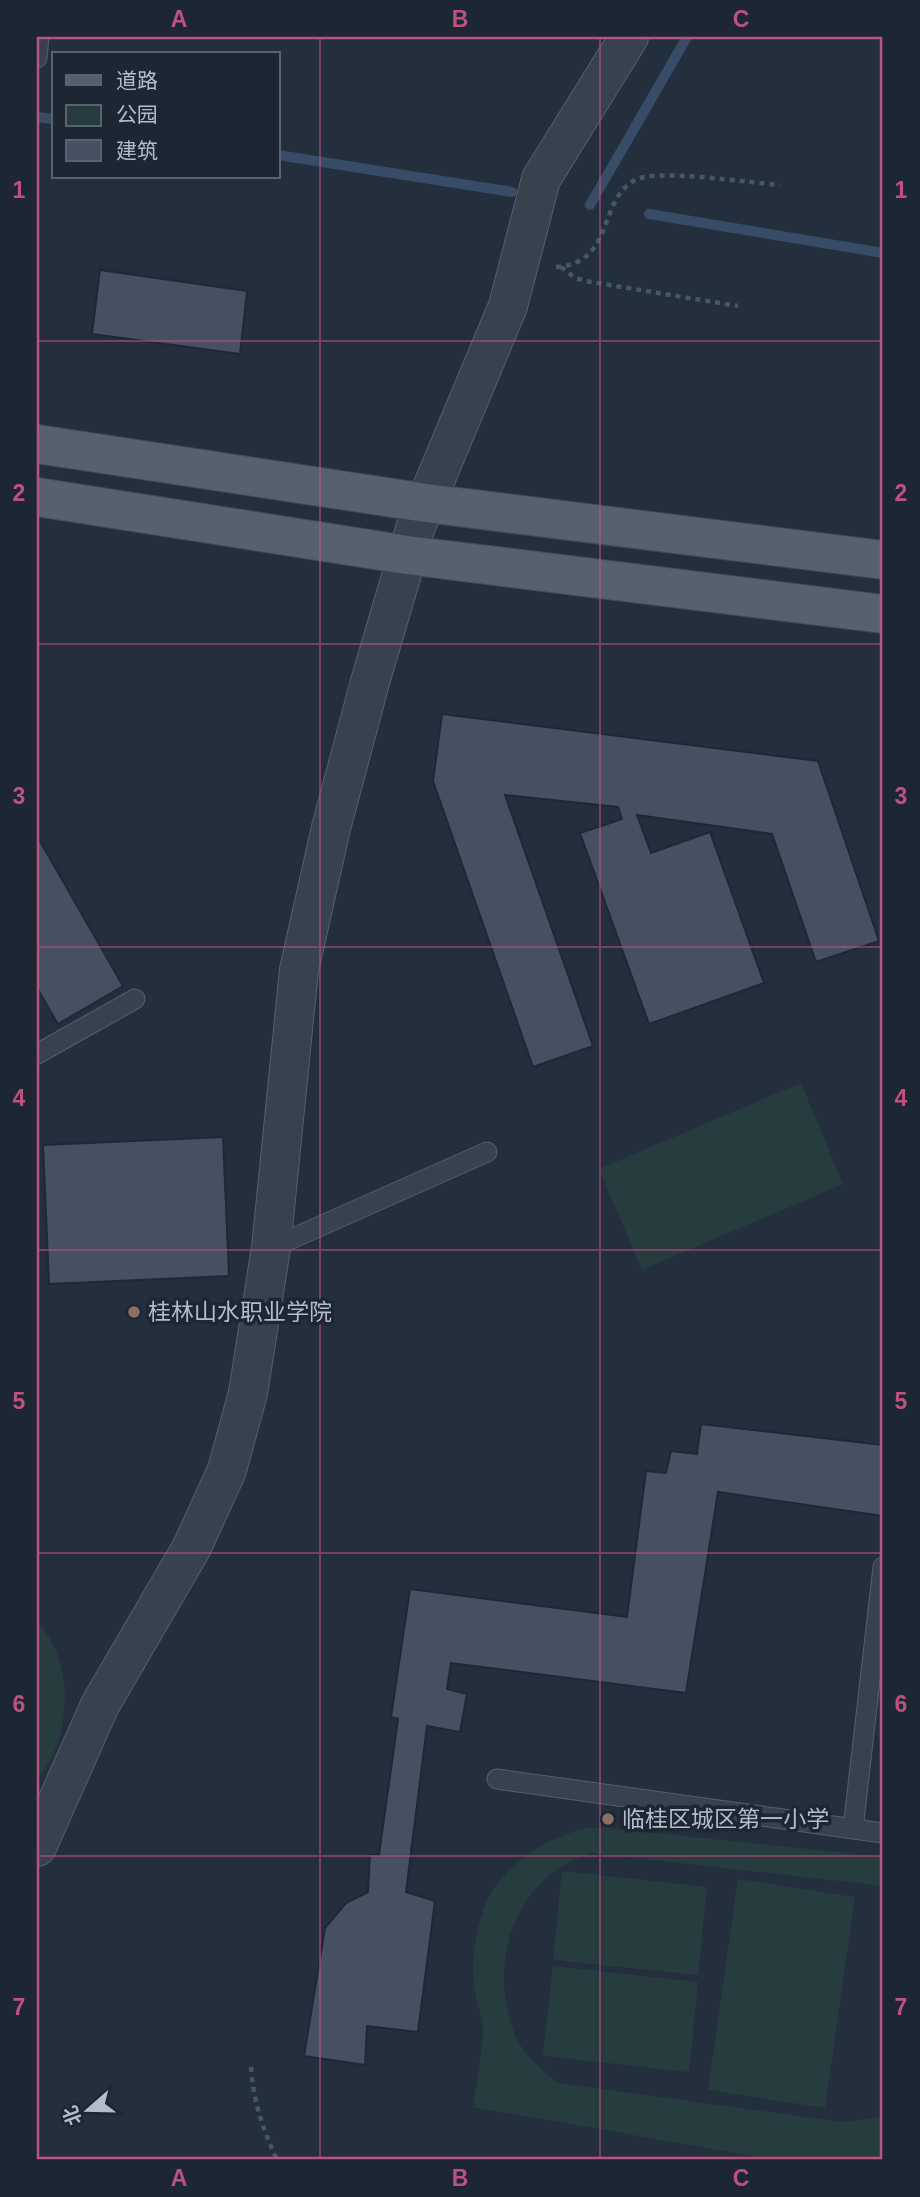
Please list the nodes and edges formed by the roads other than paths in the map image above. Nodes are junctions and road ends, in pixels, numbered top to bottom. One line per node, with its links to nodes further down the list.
1 (39, 37): 3 (lane)
2 (629, 37): 6 (street)
3 (37, 58)
4 (37, 444): 6 (main road)
5 (37, 497): 7 (main road)
6 (426, 503): 7 (street); 8 (main road)
7 (407, 555): 9 (main road); 13 (street)
8 (883, 560)
9 (883, 614)
10 (135, 999): 11 (lane)
11 (37, 1054)
12 (487, 1152): 13 (lane)
13 (271, 1248): 18 (street)
14 (883, 1567): 16 (lane)
15 (497, 1779): 16 (lane)
16 (853, 1829): 17 (lane)
17 (883, 1833)
18 (37, 1847)

